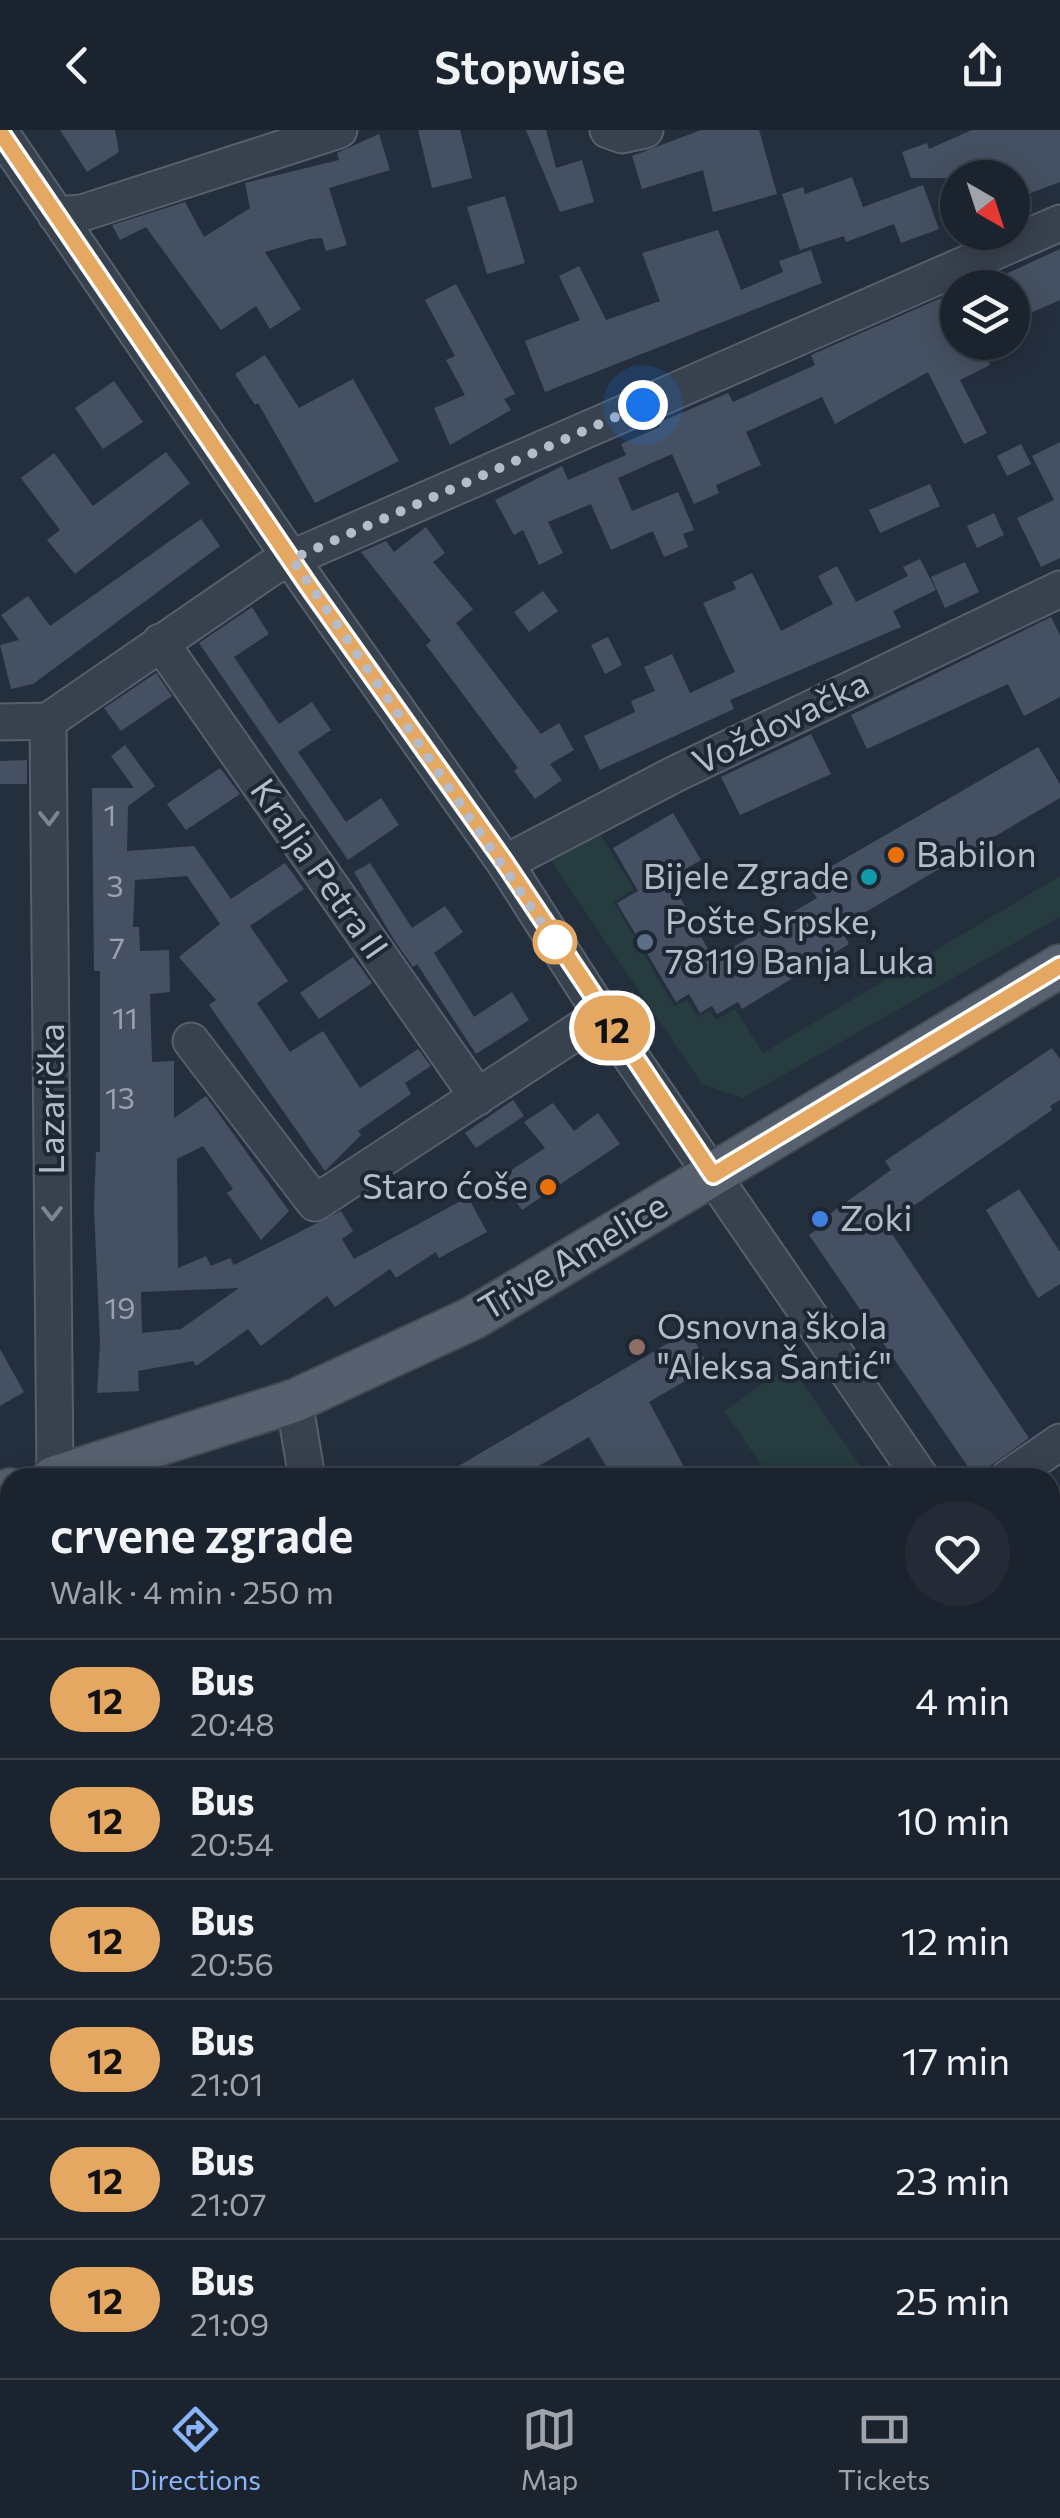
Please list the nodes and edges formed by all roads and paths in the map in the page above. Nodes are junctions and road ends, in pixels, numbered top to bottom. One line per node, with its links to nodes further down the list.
1 (339, 130): 5 (street)
2 (608, 130): 3 (street)
3 (646, 130)
4 (0, 132): 5 (street)
5 (56, 215): 7 (street)
6 (1060, 223): 7 (street)
7 (292, 559): 9 (street); 12 (street)
8 (1060, 589): 12 (street, Voždovačka)
9 (160, 642): 10 (street); 16 (street, Kralja Petra II)
10 (48, 721): 11 (street); 20 (street, Lazarička, one-way to 20)
11 (0, 722)
12 (505, 863): 14 (street)
13 (1060, 966): 17 (main road, Trive Amelice)
14 (602, 1014): 16 (street); 17 (street)
15 (191, 1040): 16 (street)
16 (478, 1097)
17 (713, 1175): 18 (main road, Trive Amelice); 23 (street)
18 (294, 1401): 21 (main road, Trive Amelice); 22 (street)
19 (1060, 1442): 24 (street)
20 (54, 1468)
21 (82, 1468)
22 (316, 1468)
23 (914, 1468)
24 (1022, 1468)

